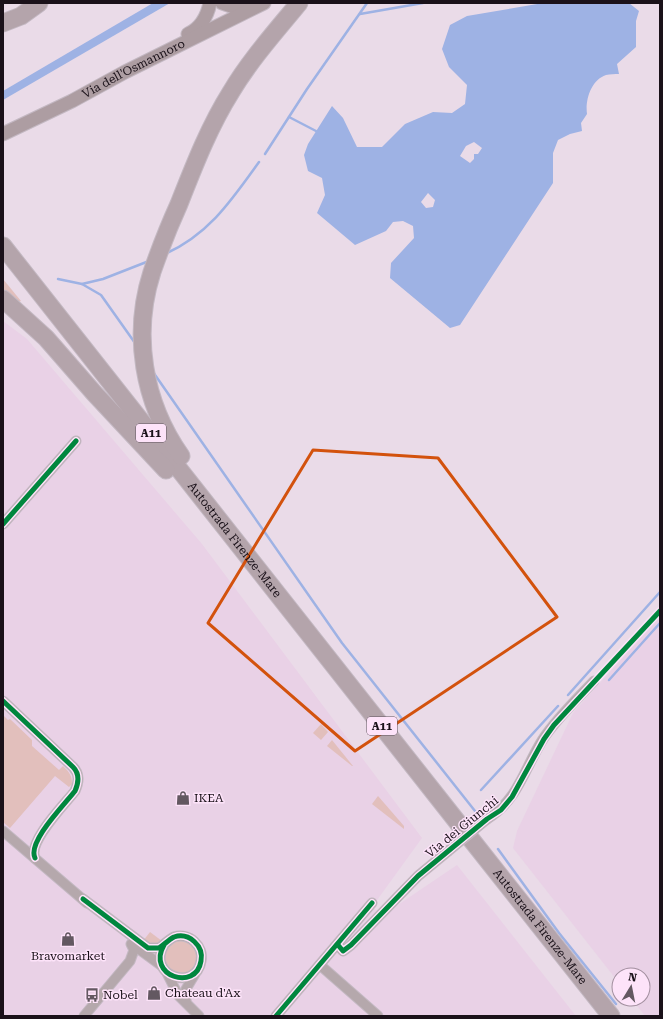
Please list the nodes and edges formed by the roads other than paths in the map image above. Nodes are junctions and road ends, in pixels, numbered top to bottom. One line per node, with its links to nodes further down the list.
1 (39, 3): 7 (highway)
2 (210, 3): 8 (main road, Via dell'Osmannoro)
3 (222, 3): 4 (main road)
4 (253, 3)
5 (264, 3): 9 (main road, Via dell'Osmannoro)
6 (299, 3): 16 (highway)
7 (3, 23)
8 (3, 124)
9 (3, 134)
10 (3, 246): 16 (highway, Autostrada Firenze-Mare / A11)
11 (3, 264): 14 (highway, Autostrada Firenze-Mare / A11)
12 (3, 299): 14 (highway)
13 (76, 441): 15 (street)
14 (166, 470): 22 (highway, Autostrada Firenze-Mare / A11)
15 (3, 524)
16 (298, 619): 22 (highway, Autostrada Firenze-Mare / A11)
17 (594, 681): 22 (street, Via dei Giunchi, bridge)
18 (5, 704): 20 (street)
19 (3, 830): 21 (street)
20 (40, 835): 21 (street); 23 (street)
21 (13, 839): 23 (street)
22 (460, 841): 28 (street, Via dei Giunchi); 39 (highway, Autostrada Firenze-Mare / A11); 40 (highway, Autostrada Firenze-Mare / A11)
23 (35, 858): 24 (street)
24 (83, 899): 26 (street); 27 (street)
25 (372, 903): 28 (street)
26 (130, 943): 29 (street); 30 (street)
27 (164, 945): 32 (street); 33 (street)
28 (338, 945): 31 (street)
29 (130, 961): 30 (street); 35 (street)
30 (152, 961): 32 (street)
31 (320, 965): 37 (street); 38 (street)
32 (164, 969): 33 (street); 34 (street)
33 (198, 969): 34 (street)
34 (186, 1002): 36 (street)
35 (84, 1016)
36 (198, 1016)
37 (276, 1016)
38 (378, 1016)
39 (597, 1016)
40 (611, 1016)

